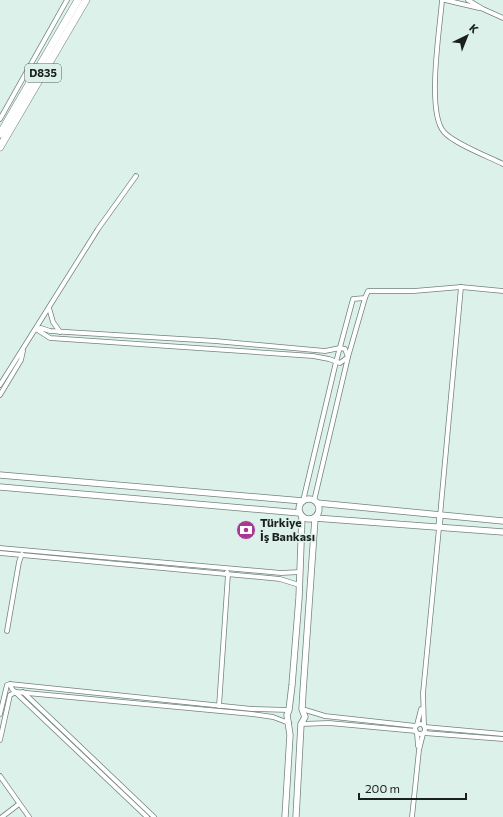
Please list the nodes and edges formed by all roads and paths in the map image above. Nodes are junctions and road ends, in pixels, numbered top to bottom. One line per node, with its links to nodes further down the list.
1 (66, 0): 8 (street)
2 (78, 0): 9 (highway, D835)
3 (86, 0): 10 (highway, D835)
4 (444, 0): 6 (street); 11 (street)
5 (468, 0): 6 (street)
6 (483, 9): 7 (street)
7 (503, 18)
8 (0, 119)
9 (0, 134)
10 (0, 147)
11 (503, 164)
12 (136, 176): 16 (street)
13 (461, 287): 14 (street); 15 (street); 30 (street)
14 (503, 291)
15 (365, 298): 19 (street); 21 (street)
16 (49, 308): 17 (street); 18 (street)
17 (36, 329): 18 (street); 20 (street); 22 (street)
18 (60, 332): 19 (street)
19 (340, 348): 21 (street); 22 (street)
20 (23, 351): 23 (street); 24 (street)
21 (348, 358): 22 (street); 28 (street)
22 (336, 362): 27 (street)
23 (0, 385)
24 (0, 395)
25 (0, 476): 27 (street)
26 (0, 487): 29 (street)
27 (303, 502): 28 (street); 29 (street)
28 (316, 502): 30 (street); 31 (street)
29 (301, 515): 31 (street); 44 (street)
30 (440, 516): 32 (street); 33 (street)
31 (315, 518): 33 (street); 46 (street)
32 (503, 521)
33 (439, 528): 34 (street); 52 (street)
34 (503, 532)
35 (0, 548): 36 (street)
36 (23, 549): 38 (street); 39 (street)
37 (0, 553): 38 (street)
38 (22, 555): 40 (street); 49 (street)
39 (122, 559): 40 (street); 41 (street)
40 (121, 564): 43 (street)
41 (181, 564): 42 (street); 43 (street)
42 (224, 568): 44 (street); 45 (street)
43 (180, 570): 45 (street)
44 (300, 572): 46 (street); 47 (street)
45 (228, 574): 47 (street); 53 (street)
46 (311, 574): 48 (street)
47 (299, 585): 48 (street); 55 (street)
48 (310, 586): 54 (street)
49 (7, 631)
50 (14, 688): 51 (street); 51 (street); 53 (street); 56 (street); 66 (street); 72 (street)
51 (22, 691): 57 (street); 73 (street)
52 (423, 704): 59 (street); 60 (street)
53 (219, 706): 55 (street)
54 (302, 709): 55 (street); 58 (street); 59 (street)
55 (289, 710): 57 (street)
56 (0, 714)
57 (289, 723): 58 (street); 74 (street)
58 (301, 724): 61 (street); 75 (street)
59 (416, 726): 60 (street); 61 (street)
60 (425, 726): 62 (street); 64 (street)
61 (416, 732): 62 (street); 67 (street)
62 (423, 733): 64 (street); 67 (street)
63 (503, 734): 64 (street)
64 (494, 736): 65 (street)
65 (503, 739)
66 (0, 740)
67 (419, 750): 76 (street)
68 (0, 776): 69 (street)
69 (20, 804): 70 (street); 71 (street)
70 (2, 817)
71 (29, 817)
72 (147, 817)
73 (154, 817)
74 (285, 817)
75 (296, 817)
76 (412, 817)

